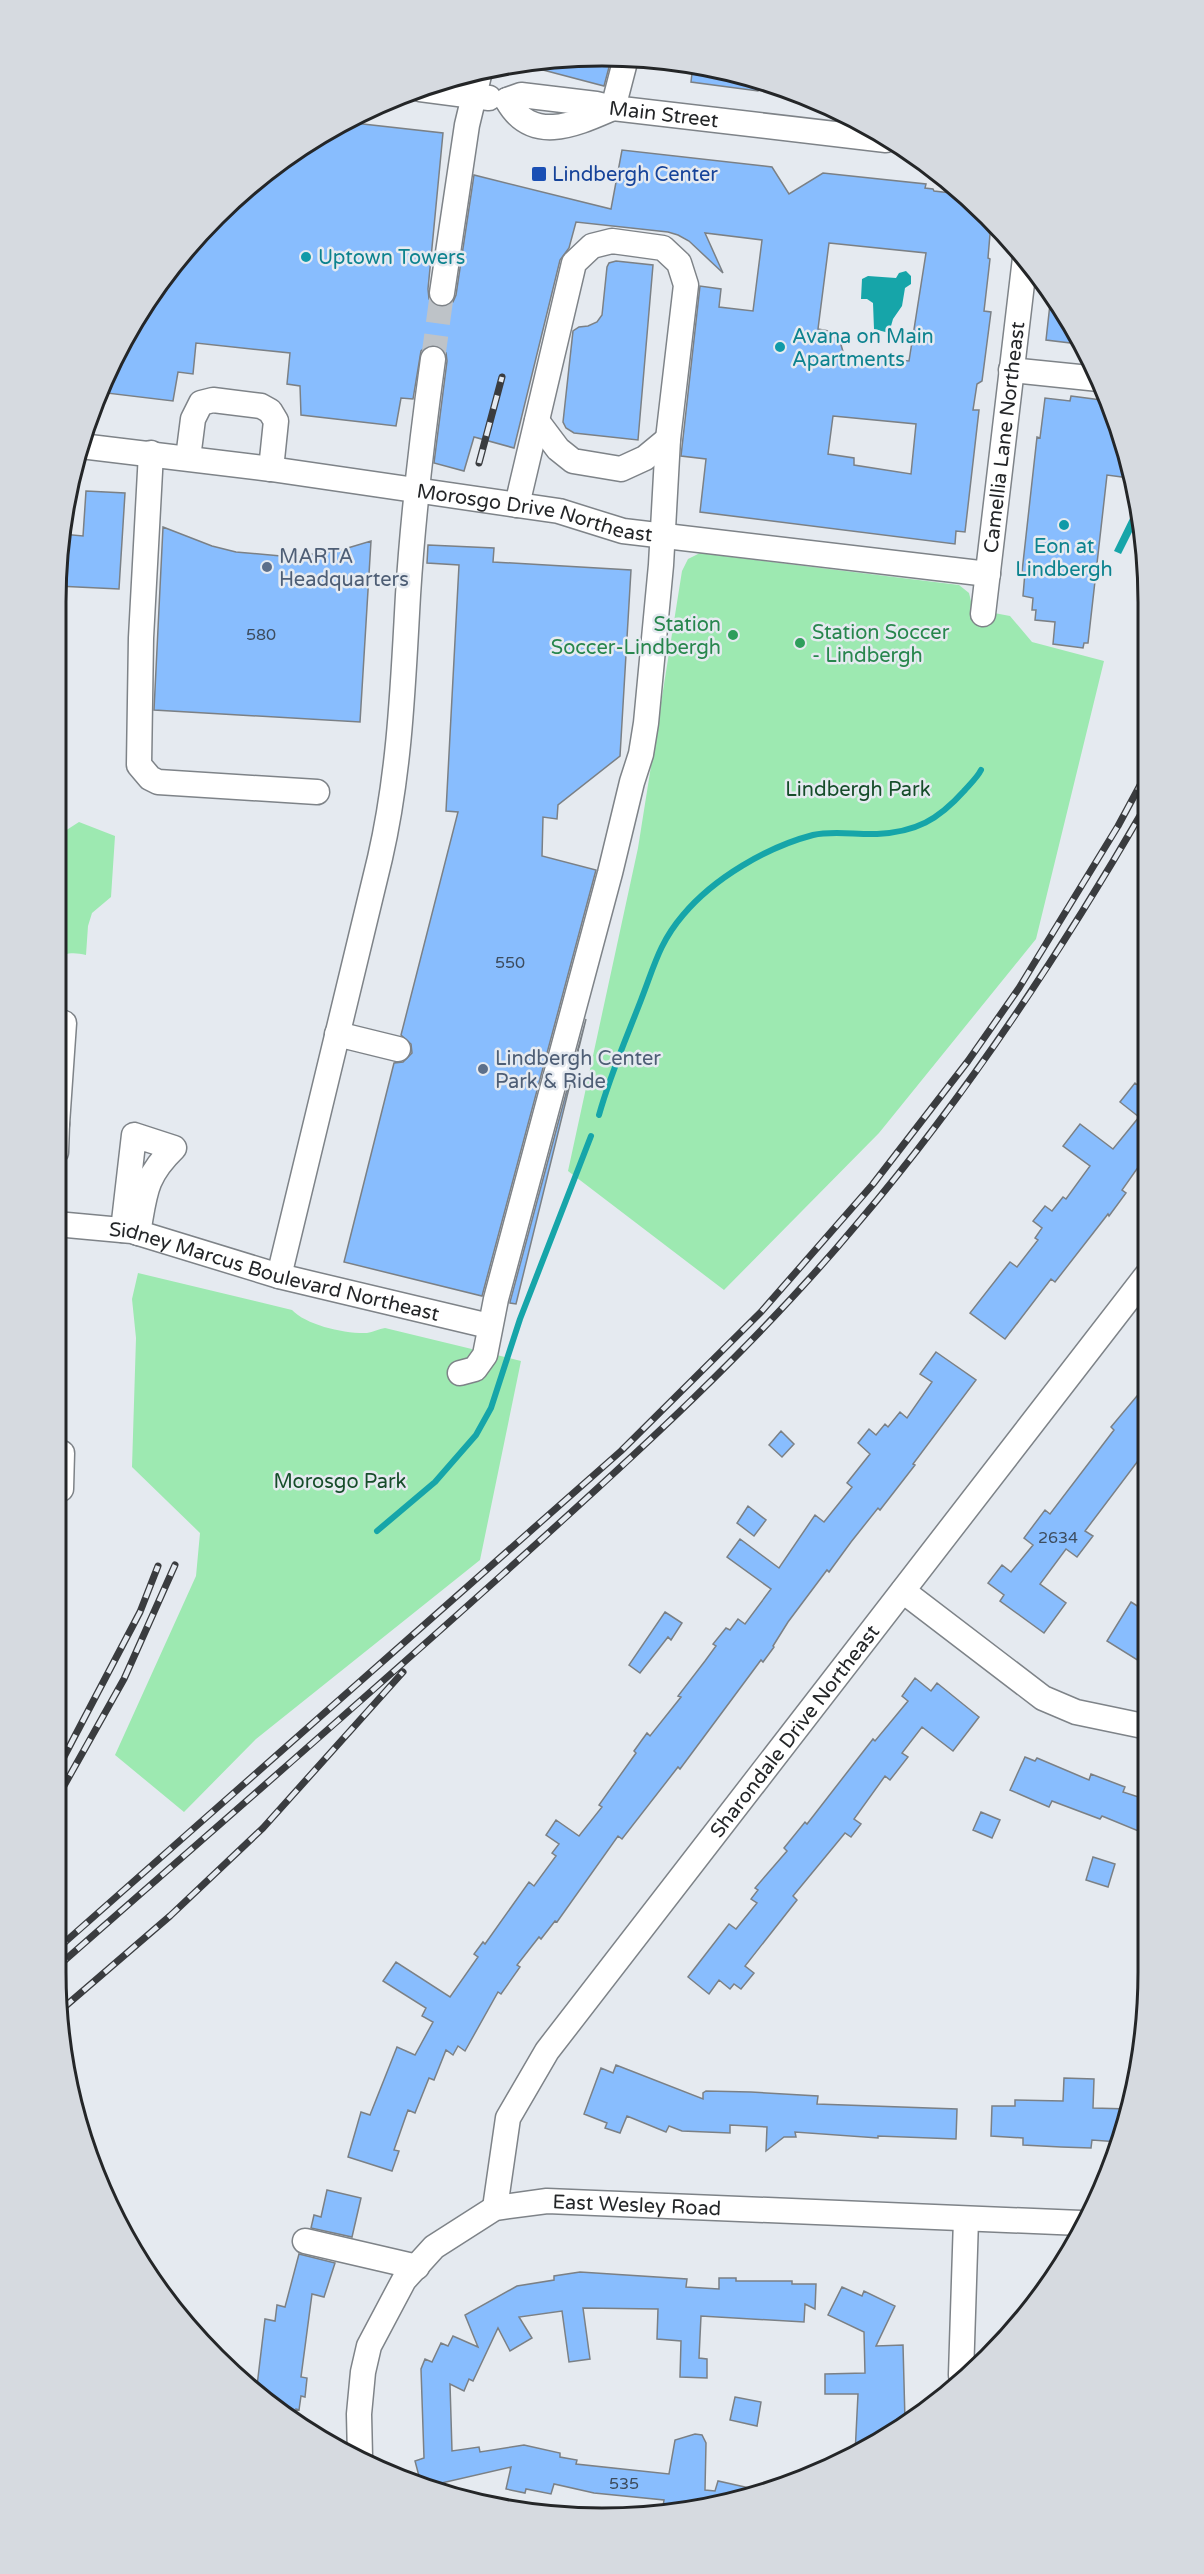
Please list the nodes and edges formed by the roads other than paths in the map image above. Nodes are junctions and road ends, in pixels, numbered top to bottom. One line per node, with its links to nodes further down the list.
1 (624, 67): 5 (street)
2 (477, 81): 4 (street)
3 (439, 91): 4 (street)
4 (474, 95): 5 (street, Main Street); 8 (street)
5 (613, 108): 6 (street, Main Street)
6 (870, 138)
7 (1023, 271): 10 (street, Camellia Lane Northeast)
8 (442, 293)
9 (433, 359): 18 (street)
10 (1011, 370): 11 (street); 21 (street, Camellia Lane Northeast)
11 (1089, 378)
12 (537, 420): 13 (street); 13 (street); 19 (street)
13 (668, 439): 20 (street)
14 (89, 447): 15 (street, Morosgo Drive Northeast)
15 (151, 453): 16 (street, Morosgo Drive Northeast); 23 (street)
16 (188, 458): 17 (street, Morosgo Drive Northeast); 17 (street)
17 (271, 469): 18 (street, Morosgo Drive Northeast)
18 (416, 489): 19 (street, Morosgo Drive Northeast); 24 (street)
19 (517, 505): 20 (street, Morosgo Drive Northeast)
20 (663, 537): 21 (street, Morosgo Drive Northeast); 30 (street)
21 (988, 574): 22 (street, Camellia Lane Northeast)
22 (983, 614)
23 (317, 792)
24 (338, 1034): 25 (street); 28 (street)
25 (398, 1049)
26 (66, 1225): 27 (street, Sidney Marcus Boulevard Northeast)
27 (130, 1232): 27 (street); 28 (street, Sidney Marcus Boulevard Northeast)
28 (279, 1276): 30 (street, Sidney Marcus Boulevard Northeast)
29 (1138, 1286): 32 (street, Sharondale Drive Northeast)
30 (489, 1326): 31 (street)
31 (460, 1374)
32 (903, 1591): 33 (street); 34 (street, Sharondale Drive Northeast)
33 (1138, 1725)
34 (495, 2208): 35 (street, East Wesley Road); 38 (street, East Wesley Road)
35 (966, 2218): 36 (street, East Wesley Road); 39 (street)
36 (1075, 2223)
37 (305, 2241): 38 (street)
38 (417, 2267): 40 (street, East Wesley Road)
39 (961, 2369)
40 (360, 2450)

